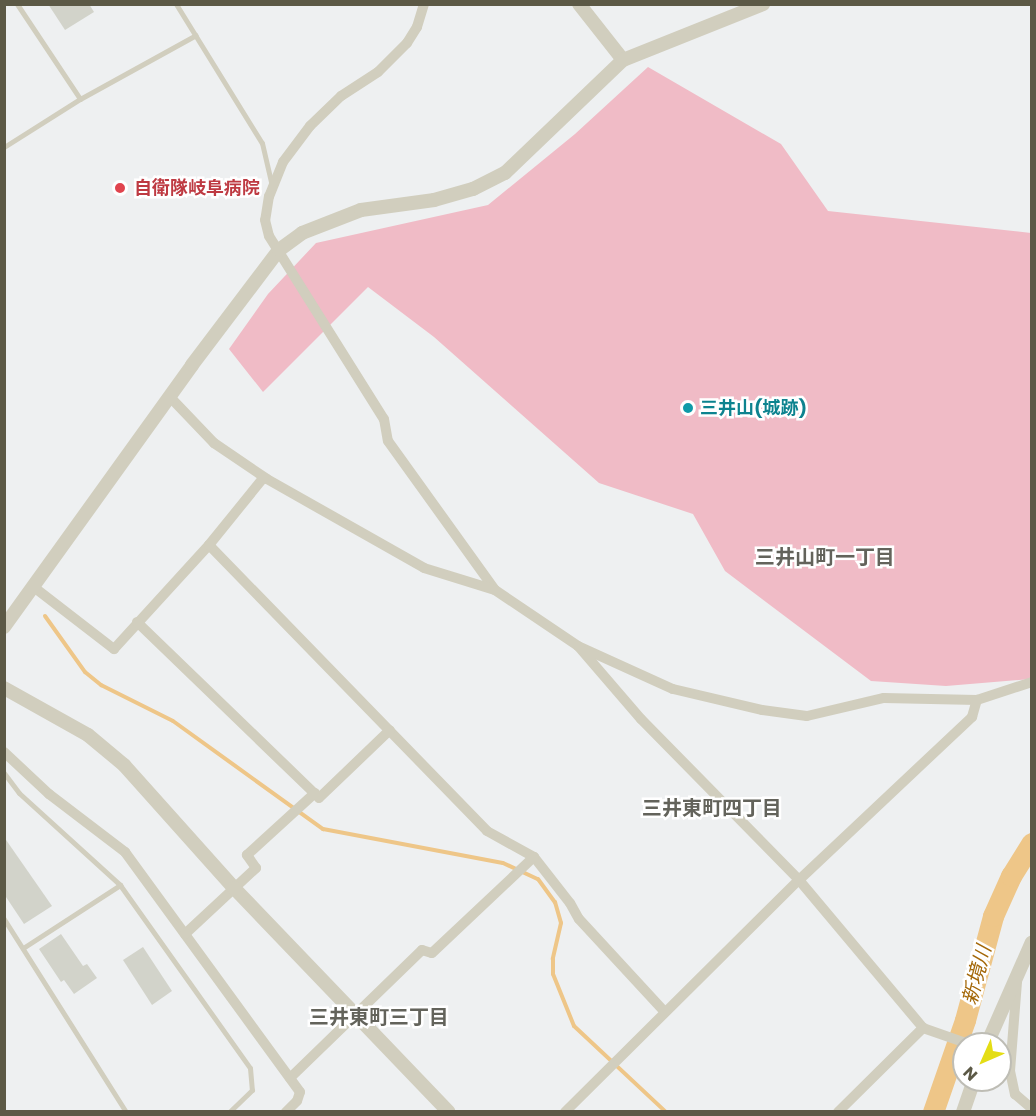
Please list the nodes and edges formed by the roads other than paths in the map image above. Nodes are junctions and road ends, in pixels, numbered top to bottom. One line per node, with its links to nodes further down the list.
1 (17, 4): 8 (lane)
2 (176, 4): 6 (lane)
3 (424, 4): 10 (street)
4 (579, 4): 7 (street)
5 (763, 4): 7 (street)
6 (196, 35): 8 (lane); 10 (lane)
7 (623, 60): 11 (street)
8 (80, 99): 9 (lane)
9 (4, 147)
10 (272, 188): 11 (street)
11 (279, 250): 12 (street); 16 (street)
12 (170, 397): 13 (street); 15 (street)
13 (264, 477): 14 (street); 16 (street)
14 (208, 545): 17 (street); 23 (street)
15 (35, 588): 17 (street); 18 (street)
16 (495, 590): 19 (street)
17 (137, 622): 26 (street)
18 (4, 627)
19 (578, 646): 22 (street); 28 (street)
20 (1032, 682): 22 (street)
21 (4, 688): 30 (street)
22 (977, 700): 28 (street)
23 (390, 730): 26 (street); 27 (street)
24 (4, 752): 32 (street)
25 (4, 773): 29 (lane)
26 (315, 793): 30 (street)
27 (534, 857): 36 (street); 37 (street)
28 (798, 880): 36 (street); 38 (street)
29 (120, 885): 34 (lane); 45 (lane)
30 (234, 888): 32 (street); 37 (street)
31 (4, 919): 34 (lane)
32 (185, 934): 41 (street)
33 (1032, 942): 35 (street)
34 (23, 948): 44 (lane)
35 (1017, 979): 39 (street); 43 (street)
36 (664, 1011): 48 (street)
37 (356, 1014): 41 (street); 47 (street)
38 (926, 1030): 40 (street); 49 (street)
39 (993, 1032)
40 (952, 1038)
41 (290, 1078): 46 (street)
42 (970, 1092): 50 (street)
43 (1032, 1109)
44 (126, 1112)
45 (229, 1112)
46 (286, 1112)
47 (449, 1112)
48 (565, 1112)
49 (838, 1112)
50 (963, 1112)

